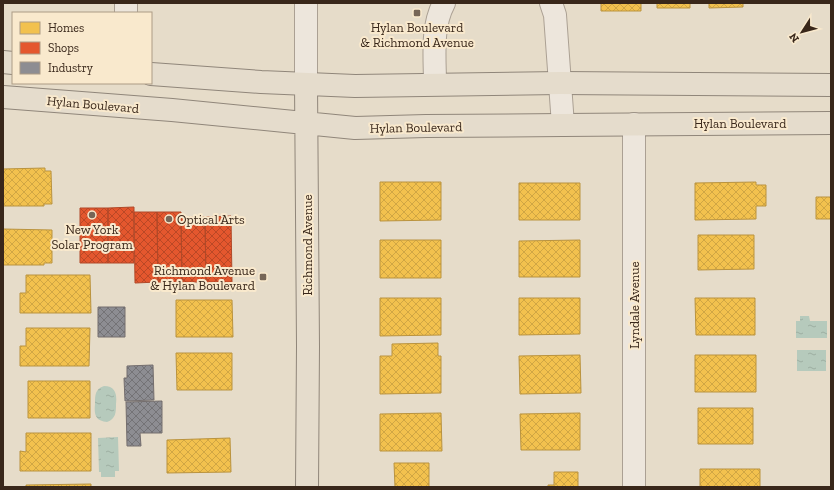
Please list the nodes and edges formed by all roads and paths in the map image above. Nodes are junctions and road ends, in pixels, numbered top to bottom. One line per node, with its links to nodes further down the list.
1 (306, 3): 6 (street, Richmond Avenue)
2 (444, 3): 7 (street)
3 (551, 3): 5 (street)
4 (152, 74): 6 (main road)
5 (560, 83): 7 (main road); 8 (main road); 12 (street)
6 (306, 84): 7 (main road); 10 (main road, Richmond Avenue)
7 (435, 84)
8 (831, 85)
9 (3, 96): 10 (main road, Hylan Boulevard)
10 (306, 123): 12 (main road, Hylan Boulevard); 14 (main road, Richmond Avenue)
11 (831, 123): 13 (main road, Hylan Boulevard)
12 (563, 124): 13 (main road, Hylan Boulevard)
13 (634, 124): 15 (street, Lyndale Avenue)
14 (307, 487)
15 (634, 487)

